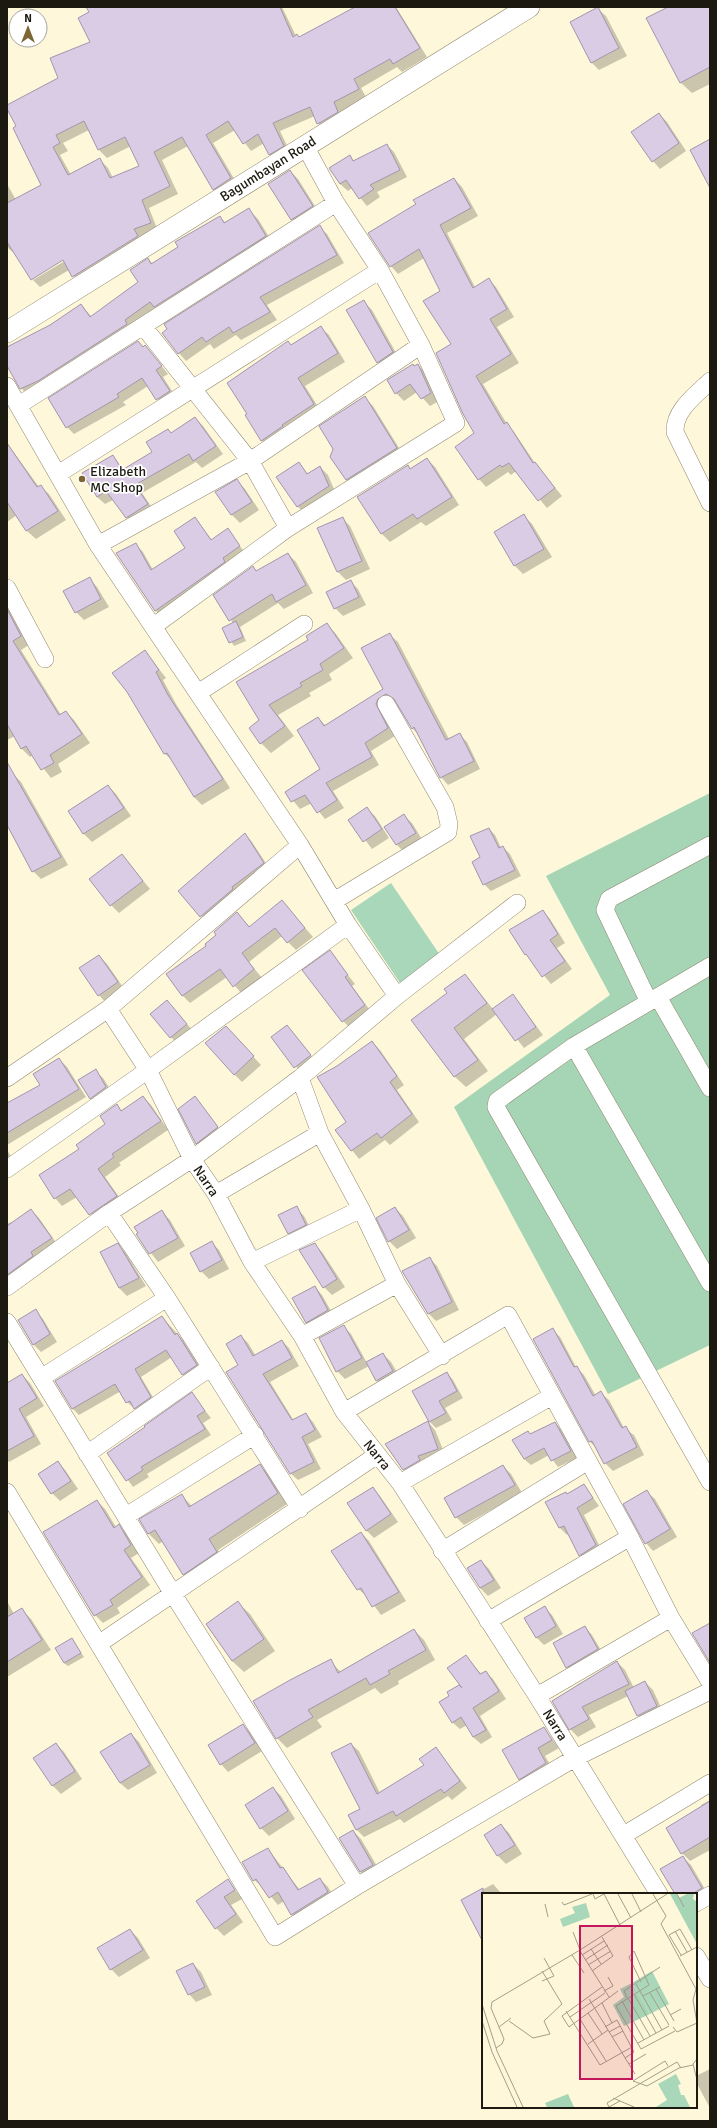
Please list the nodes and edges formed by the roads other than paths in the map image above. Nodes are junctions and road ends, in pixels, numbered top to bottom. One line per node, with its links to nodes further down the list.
1 (529, 7): 2 (street, Bagumbayan Road)
2 (305, 146): 3 (street); 6 (street, Bagumbayan Road)
3 (336, 203): 4 (street); 5 (street)
4 (380, 270): 7 (street); 10 (street)
5 (143, 326): 10 (street); 11 (street)
6 (7, 332)
7 (421, 345): 12 (street); 15 (street)
8 (710, 381): 14 (street)
9 (7, 386): 11 (street)
10 (192, 390): 12 (street); 13 (street)
11 (19, 405): 13 (street)
12 (250, 462): 15 (street); 16 (street)
13 (58, 474): 16 (street)
14 (710, 503)
15 (288, 528): 19 (street)
16 (98, 545): 19 (street)
17 (7, 588): 20 (street)
18 (304, 624): 21 (street)
19 (154, 626): 21 (street)
20 (45, 659)
21 (198, 693): 23 (street)
22 (386, 704): 25 (street)
23 (300, 845): 25 (street); 31 (street)
24 (710, 845): 30 (street)
25 (334, 901): 27 (street)
26 (517, 903): 29 (street)
27 (348, 925): 29 (street); 33 (street)
28 (710, 966): 30 (street)
29 (397, 996): 35 (street)
30 (654, 999): 32 (street); 36 (street)
31 (108, 1009): 33 (street, Narra); 34 (street)
32 (574, 1046): 45 (street); 59 (street)
33 (148, 1070): 38 (street, Narra); 39 (street)
34 (7, 1078)
35 (300, 1078): 37 (street); 38 (street)
36 (710, 1088)
37 (320, 1133): 40 (street); 41 (street)
38 (192, 1159): 40 (street, Narra); 42 (street)
39 (7, 1169)
40 (216, 1194): 43 (street, Narra)
41 (361, 1209): 43 (street); 44 (street)
42 (108, 1213): 46 (street); 47 (street)
43 (252, 1262): 49 (street, Narra)
44 (397, 1284): 49 (street); 50 (street)
45 (710, 1284)
46 (7, 1287)
47 (167, 1298): 51 (street); 52 (street)
48 (7, 1322): 52 (street)
49 (302, 1336): 54 (street, Narra)
50 (442, 1356): 53 (street); 54 (street)
51 (211, 1367): 55 (street); 56 (street)
52 (41, 1378): 56 (street)
53 (552, 1396): 58 (street); 60 (street)
54 (344, 1412): 57 (street, Narra)
55 (255, 1435): 62 (street); 63 (street)
56 (88, 1454): 63 (street)
57 (377, 1455): 60 (street, Narra); 62 (street)
58 (588, 1460): 64 (street); 65 (street)
59 (710, 1482)
60 (400, 1483): 65 (street, Narra)
61 (7, 1492): 69 (street)
62 (300, 1509): 66 (street)
63 (126, 1516): 66 (street)
64 (630, 1537): 67 (street); 68 (street)
65 (442, 1551): 68 (street, Narra)
66 (172, 1594): 69 (street); 76 (street)
67 (672, 1618): 70 (street); 72 (street)
68 (488, 1620): 72 (street, Narra)
69 (100, 1643): 76 (street)
70 (710, 1682)
71 (710, 1691): 73 (street)
72 (537, 1696): 73 (street, Narra)
73 (575, 1758): 75 (street, Narra); 76 (street)
74 (710, 1783): 75 (street)
75 (624, 1834): 77 (street, Narra)
76 (357, 1886)
77 (658, 1893)
78 (710, 1895): 79 (street)
79 (697, 1902)
80 (697, 1958): 81 (street)
81 (710, 1979)

